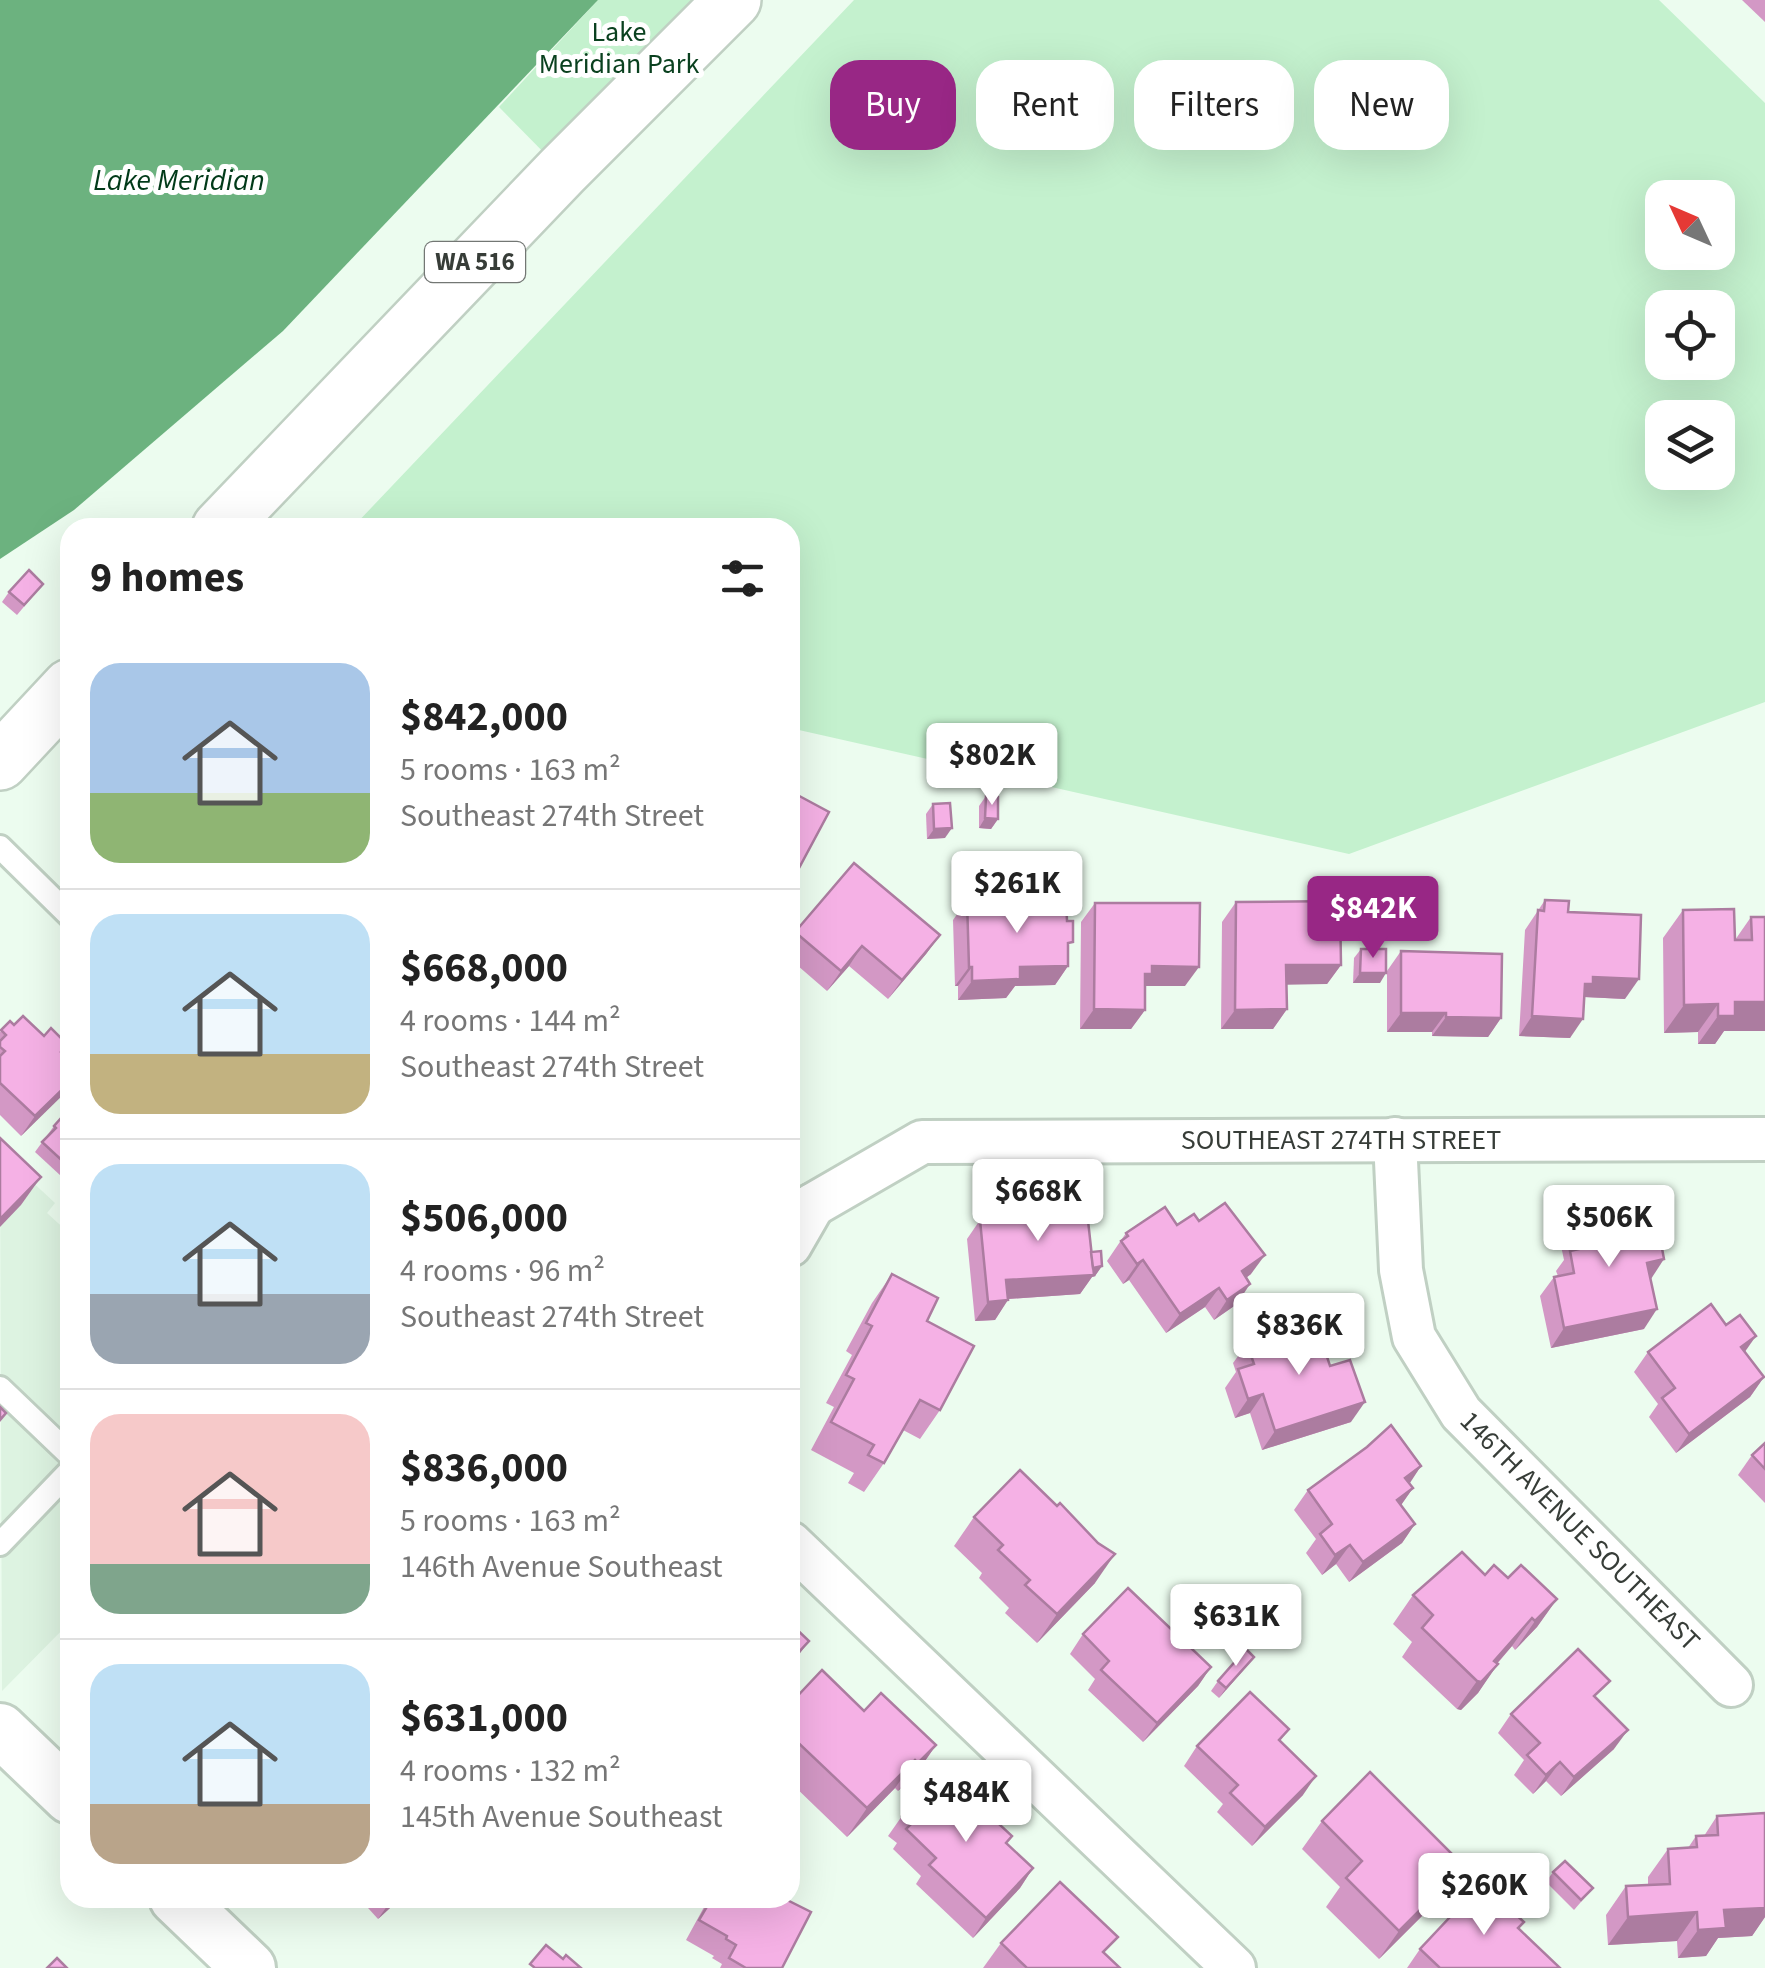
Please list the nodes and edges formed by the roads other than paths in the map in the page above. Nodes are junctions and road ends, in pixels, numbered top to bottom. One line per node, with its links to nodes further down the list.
1 (733, 0): 2 (main road, WA 516)
2 (230, 518)
3 (60, 698): 4 (main road)
4 (0, 762)
5 (0, 847): 6 (lane)
6 (60, 906)
7 (1395, 1139): 8 (street, SOUTHEAST 274TH STREET); 9 (street, SOUTHEAST 274TH STREET); 15 (street, 146TH AVENUE SOUTHEAST)
8 (1765, 1139)
9 (802, 1194)
10 (0, 1388): 11 (lane)
11 (60, 1445)
12 (60, 1481): 13 (lane)
13 (0, 1544)
14 (800, 1552): 20 (street)
15 (1731, 1685)
16 (0, 1730): 17 (street)
17 (60, 1787)
18 (186, 1908): 19 (street)
19 (248, 1968)
20 (1234, 1968)

